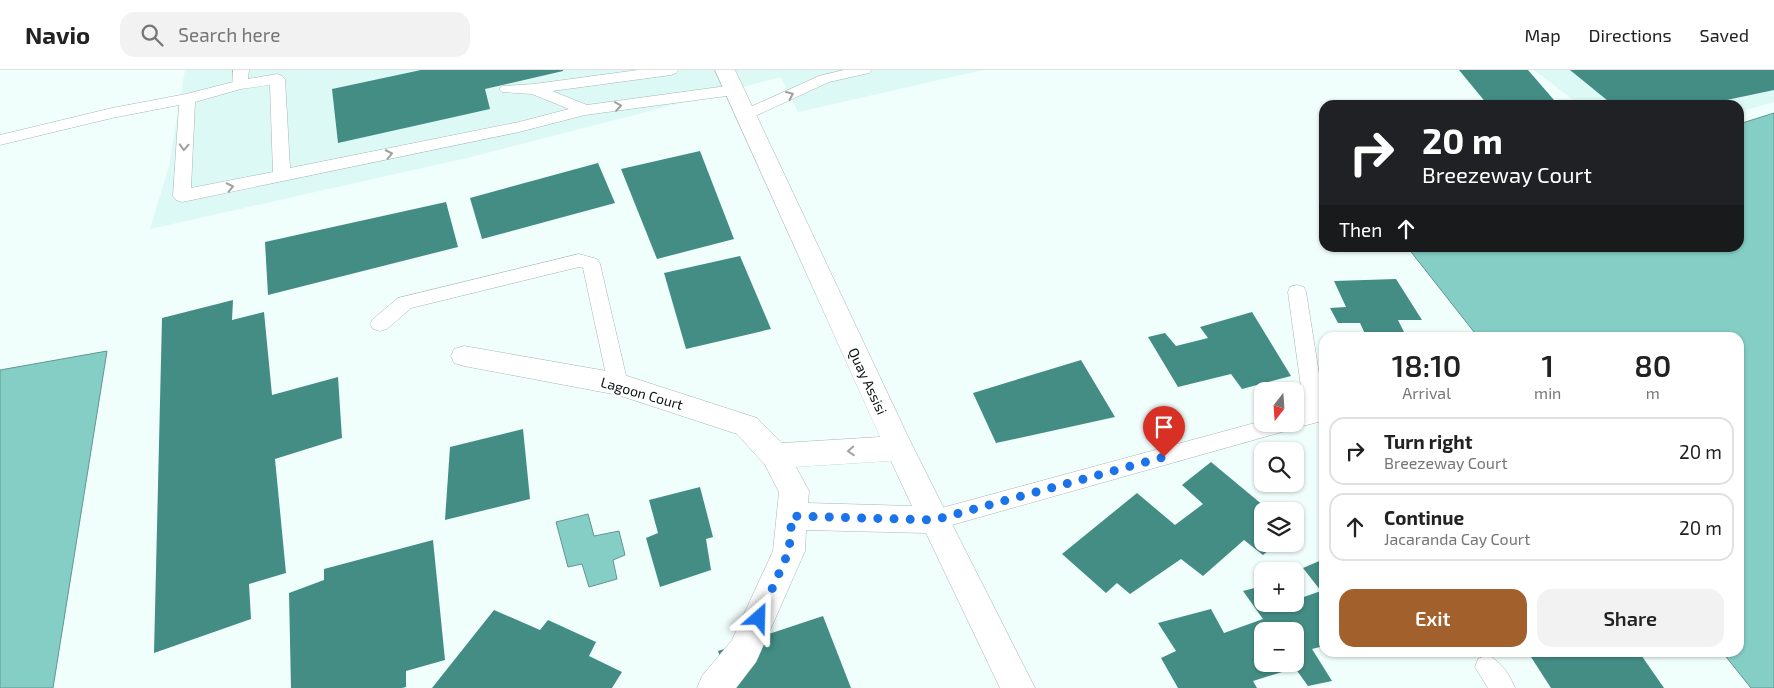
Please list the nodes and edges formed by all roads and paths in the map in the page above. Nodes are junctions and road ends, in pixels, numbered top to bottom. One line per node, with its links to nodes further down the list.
1 (671, 70): 6 (lane)
2 (864, 70): 3 (lane)
3 (821, 75): 10 (lane, one-way to 3)
4 (241, 78): 8 (lane); 12 (lane)
5 (729, 80): 9 (lane, one-way to 5); 10 (street, Quay Assisi)
6 (534, 89): 7 (lane); 9 (lane)
7 (507, 90)
8 (187, 99): 11 (lane); 12 (lane, one-way to 12)
9 (585, 110): 12 (lane, one-way to 9)
10 (746, 115): 19 (street, Quay Assisi)
11 (0, 140)
12 (282, 176)
13 (1296, 292): 17 (lane)
14 (380, 324): 16 (lane)
15 (464, 356): 16 (street, Lagoon Court)
16 (618, 384): 20 (street, Lagoon Court)
17 (1304, 418)
18 (1254, 432): 22 (lane)
19 (900, 448): 20 (street, one-way to 20); 22 (street, Quay Assisi)
20 (775, 456): 21 (street, Lagoon Court)
21 (793, 503): 22 (street); 24 (street)
22 (934, 520): 25 (street, Quay Assisi)
23 (1486, 666): 26 (lane)
24 (714, 688)
25 (1018, 688)
26 (1502, 688)

